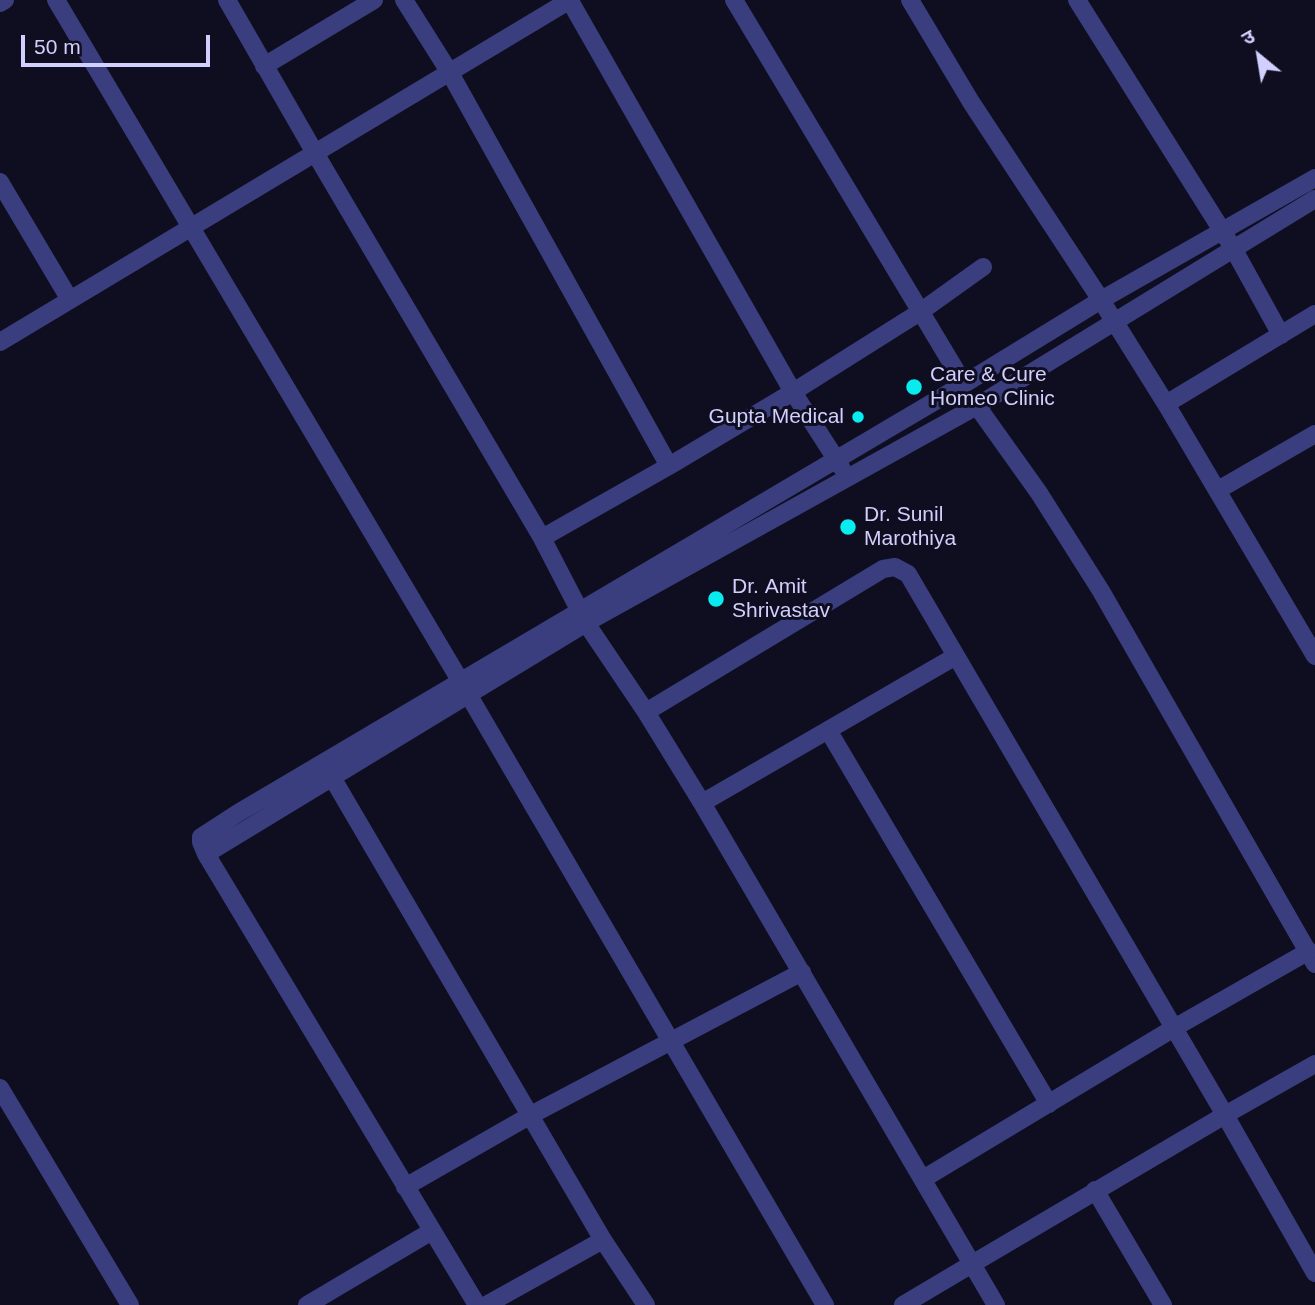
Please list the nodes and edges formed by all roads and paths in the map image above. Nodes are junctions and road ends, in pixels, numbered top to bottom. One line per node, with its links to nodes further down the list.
1 (5, 0): 10 (street)
2 (55, 0): 17 (street)
3 (227, 0): 11 (street)
4 (374, 0): 11 (street)
5 (404, 0): 12 (street)
6 (734, 0): 23 (street)
7 (909, 0): 22 (street)
8 (1077, 0): 18 (street)
9 (570, 1): 12 (street); 29 (street)
10 (0, 3)
11 (264, 66): 13 (street)
12 (450, 73): 13 (street); 34 (street)
13 (315, 153): 17 (street); 37 (street)
14 (1315, 178): 18 (street)
15 (0, 182): 21 (street)
16 (1315, 199): 19 (street)
17 (191, 225): 21 (street); 41 (street)
18 (1222, 231): 19 (street); 22 (street)
19 (1233, 248): 25 (street); 26 (street)
20 (984, 267): 23 (street)
21 (69, 300): 27 (street)
22 (1101, 300): 25 (street); 28 (street)
23 (920, 312): 28 (street); 29 (street)
24 (1315, 314): 26 (street)
25 (1114, 321): 30 (street); 31 (street)
26 (1281, 335): 30 (street)
27 (0, 342)
28 (964, 384): 33 (street)
29 (793, 392): 33 (street); 34 (street)
30 (1166, 404): 36 (street)
31 (977, 406): 35 (street); 47 (street)
32 (1315, 434): 36 (street)
33 (837, 460): 35 (street); 38 (street)
34 (669, 466): 37 (street)
35 (848, 478): 38 (street)
36 (1218, 490): 40 (street)
37 (542, 538): 38 (street)
38 (583, 617): 41 (street); 42 (street)
39 (956, 656): 42 (street); 43 (street); 49 (street)
40 (1315, 656)
41 (465, 689): 44 (street); 46 (street); 50 (street)
42 (646, 712): 45 (street)
43 (828, 730): 45 (street); 53 (street)
44 (333, 779): 46 (street); 54 (street)
45 (702, 803): 48 (street)
46 (206, 855): 57 (street)
47 (1312, 958): 49 (street)
48 (802, 972): 50 (street); 56 (street)
49 (1174, 1028): 53 (street); 55 (street)
50 (672, 1043): 54 (street); 68 (street)
51 (1315, 1064): 55 (street)
52 (0, 1088): 63 (street)
53 (1049, 1104): 56 (street)
54 (531, 1115): 57 (street); 60 (street)
55 (1225, 1115): 58 (street); 62 (street)
56 (923, 1180): 61 (street)
57 (405, 1187): 59 (street)
58 (1095, 1190): 61 (street); 71 (street)
59 (432, 1231): 64 (street); 65 (street)
60 (603, 1240): 66 (street); 67 (street)
61 (972, 1264): 69 (street); 70 (street)
62 (1315, 1273)
63 (130, 1305)
64 (307, 1305)
65 (477, 1305)
66 (486, 1305)
67 (646, 1305)
68 (825, 1305)
69 (903, 1305)
70 (996, 1305)
71 (1163, 1305)

